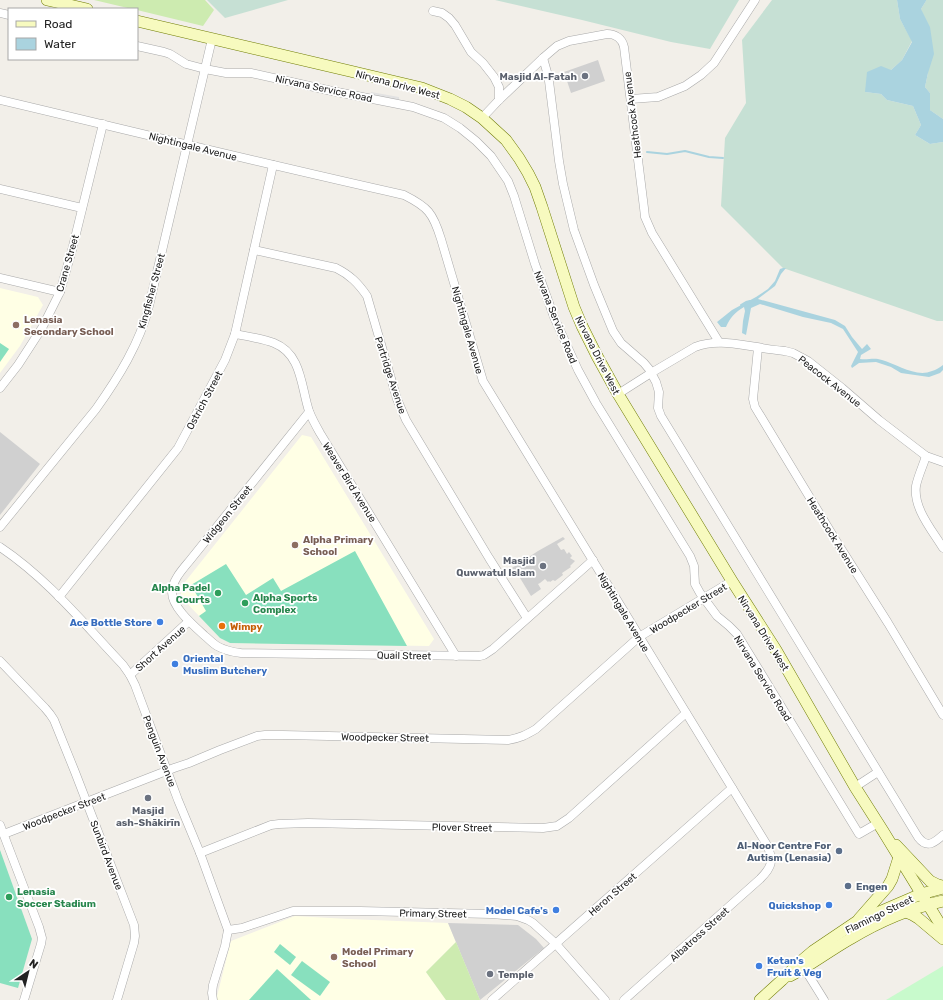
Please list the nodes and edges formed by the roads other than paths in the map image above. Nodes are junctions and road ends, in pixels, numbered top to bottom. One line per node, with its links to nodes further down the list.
1 (47, 0): 3 (main road)
2 (755, 0): 10 (street)
3 (83, 8)
4 (433, 12): 12 (street)
5 (138, 21): 6 (main road, Nirvana Drive West)
6 (212, 39): 9 (street, Kingfisher Street); 13 (main road, Nirvana Drive West)
7 (138, 46): 9 (street, Nirvana Service Road)
8 (542, 58): 10 (street, Heathcock Avenue); 12 (street, Heathcock Avenue); 25 (street)
9 (205, 69): 15 (street, Kingfisher Street); 37 (street, Nirvana Service Road)
10 (631, 99): 23 (street, Heathcock Avenue)
11 (0, 100): 14 (street, Nightingale Avenue)
12 (499, 100): 13 (street, Heathcock Avenue)
13 (482, 118): 27 (main road, Nirvana Drive West)
14 (103, 124): 15 (street, Nightingale Avenue); 18 (street, Crane Street)
15 (188, 144): 16 (street, Nightingale Avenue); 31 (street, Kingfisher Street)
16 (273, 165): 19 (street, Ostrich Street); 34 (street, Nightingale Avenue)
17 (0, 189): 18 (street)
18 (82, 208): 21 (street, Crane Street)
19 (254, 250): 22 (street, Ostrich Street); 38 (street, Partridge Avenue)
20 (0, 278): 21 (street)
21 (60, 292): 26 (street, Crane Street)
22 (235, 334): 28 (street, Weaver Bird Avenue); 36 (street, Ostrich Street)
23 (719, 342): 24 (street, Peacock Avenue); 25 (street, Peacock Avenue)
24 (758, 348): 29 (street, Peacock Avenue); 45 (street, Heathcock Avenue)
25 (651, 373): 27 (street, Peacock Avenue); 47 (street)
26 (0, 388)
27 (618, 394): 35 (main road, Nirvana Drive West)
28 (310, 412): 39 (street, Widgeon Street); 41 (street, Weaver Bird Avenue)
29 (926, 456): 30 (street, Peacock Avenue); 33 (street)
30 (943, 462)
31 (0, 528)
32 (0, 547): 36 (street, Penguin Avenue)
33 (943, 548)
34 (593, 560): 38 (street, Quail Street); 40 (street, Nightingale Avenue)
35 (732, 581): 37 (street, Woodpecker Street); 48 (main road, Nirvana Drive West)
36 (59, 597): 43 (street, Penguin Avenue)
37 (704, 599): 40 (street, Woodpecker Street); 52 (street, Nirvana Service Road)
38 (527, 618): 41 (street, Quail Street)
39 (189, 622): 41 (street, Quail Street); 43 (street, Short Avenue)
40 (639, 637): 44 (street, Nightingale Avenue); 46 (street, Woodpecker Street)
41 (456, 656)
42 (0, 661): 50 (street, Sunbird Avenue)
43 (130, 675): 46 (street, Penguin Avenue)
44 (686, 713): 49 (street, Nightingale Avenue); 55 (street, Plover Street)
45 (943, 715)
46 (167, 771): 50 (street, Woodpecker Street); 55 (street, Penguin Avenue)
47 (878, 772): 48 (street); 54 (street)
48 (855, 787): 52 (main road, Nirvana Drive West)
49 (732, 788): 57 (street, Nightingale Avenue); 67 (street, Heron Street)
50 (87, 803): 53 (street, Woodpecker Street); 70 (street, Sunbird Avenue)
51 (0, 825): 53 (street)
52 (881, 827): 56 (main road, Nirvana Drive West); 58 (main road)
53 (4, 834): 69 (street)
54 (943, 835)
55 (200, 853): 65 (street, Penguin Avenue)
56 (898, 857): 59 (main road, Nirvana Drive West); 63 (main road)
57 (771, 865): 74 (street, Albatross Street)
58 (943, 887): 59 (main road, Flamingo Street)
59 (921, 894): 61 (main road, Nirvana Drive West); 63 (main road, Flamingo Street)
60 (943, 901): 61 (main road, Flamingo Street)
61 (928, 904): 62 (main road, Flamingo Street); 64 (main road, Nirvana Drive West)
62 (906, 912): 66 (main road); 68 (main road, Flamingo Street)
63 (856, 922): 68 (main road, Flamingo Street)
64 (943, 929)
65 (228, 930): 67 (street, Primary Street); 71 (street)
66 (943, 939)
67 (555, 943): 72 (street, Heron Street); 73 (street, Primary Street)
68 (802, 965): 75 (main road, Flamingo Street); 76 (street)
69 (24, 1000)
70 (117, 1000)
71 (213, 1000)
72 (492, 1000)
73 (605, 1000)
74 (624, 1000)
75 (760, 1000)
76 (824, 1000)

